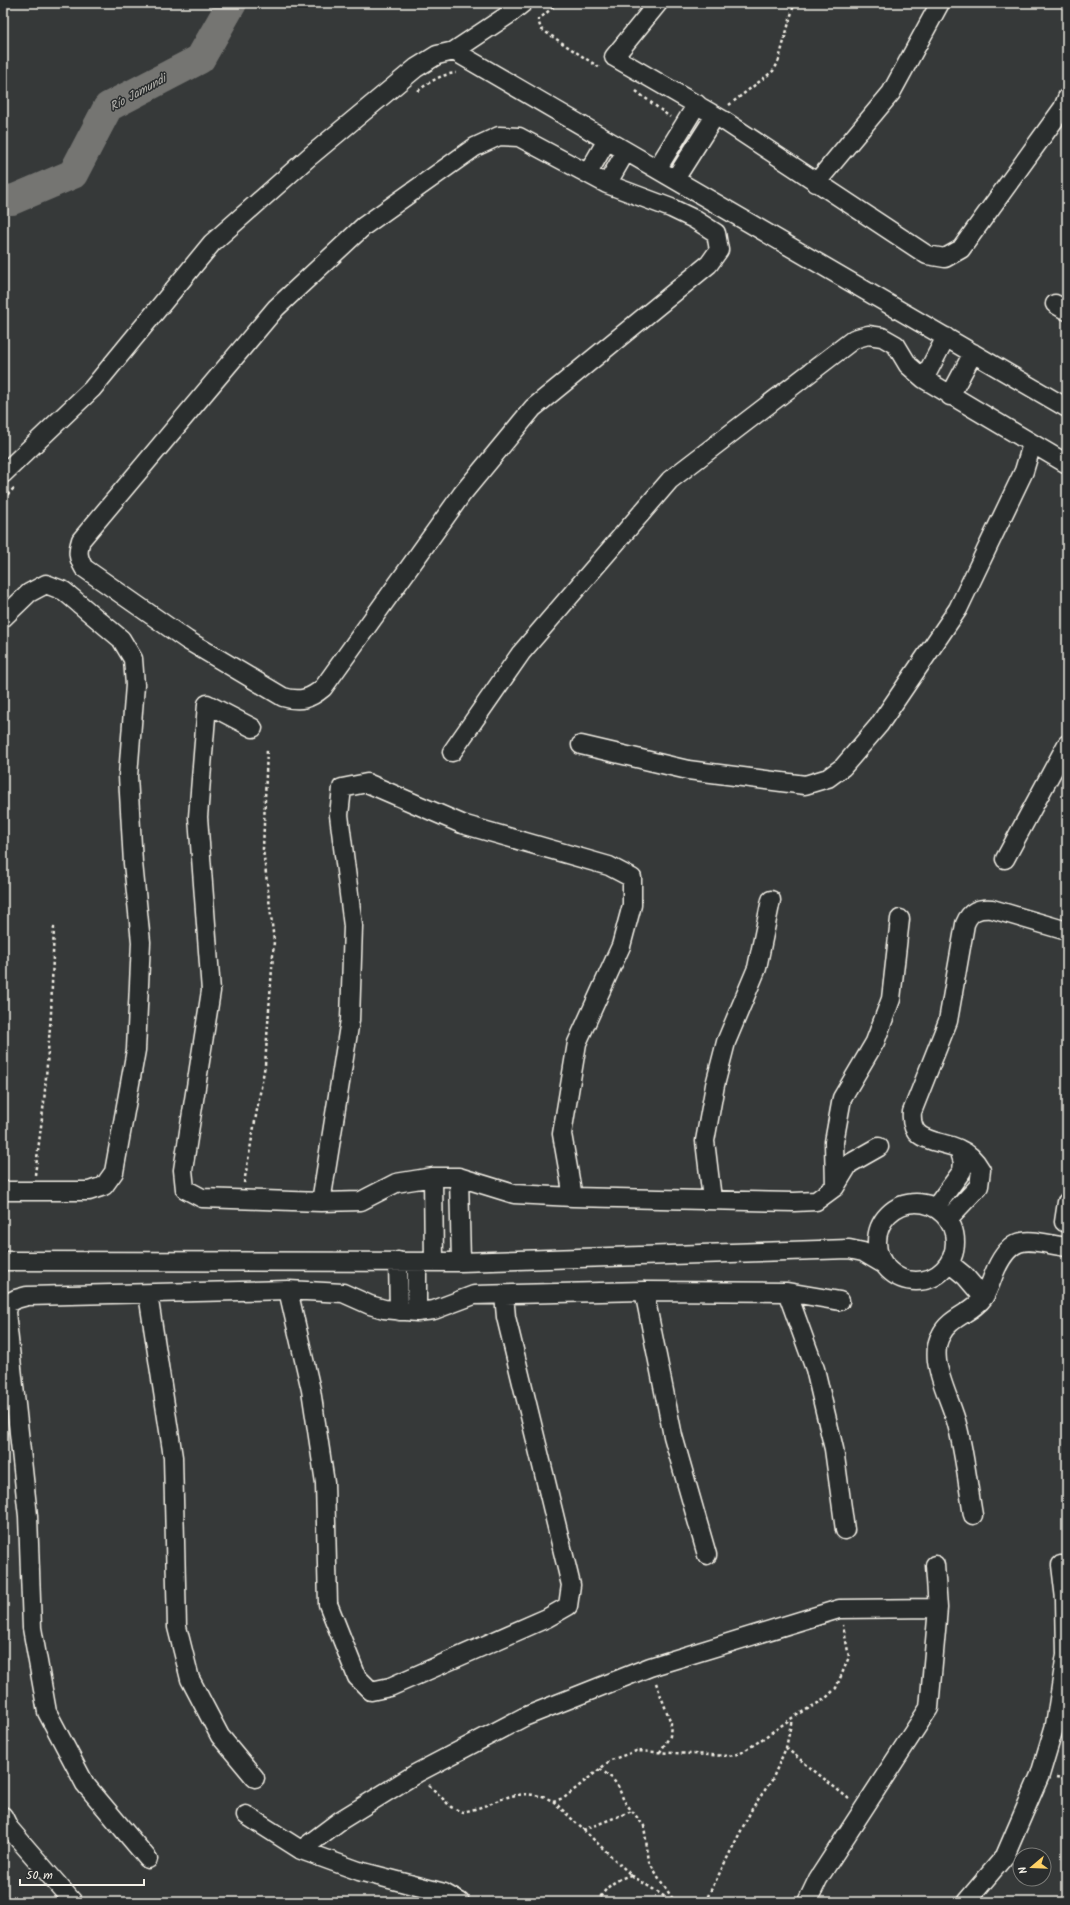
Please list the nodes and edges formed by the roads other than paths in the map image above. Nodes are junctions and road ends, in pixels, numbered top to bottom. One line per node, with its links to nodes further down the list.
1 (523, 3): 4 (street)
2 (658, 3): 6 (street)
3 (940, 3): 13 (street)
4 (454, 51): 8 (street); 22 (street)
5 (1067, 98): 13 (street)
6 (697, 104): 7 (street); 10 (street)
7 (719, 118): 12 (street); 13 (street)
8 (606, 140): 9 (street); 11 (street)
9 (626, 151): 10 (street); 14 (street)
10 (657, 169): 12 (street)
11 (588, 173): 14 (street); 14 (street)
12 (675, 180): 15 (street)
13 (816, 183)
14 (608, 184)
15 (946, 337): 16 (street); 17 (street)
16 (973, 353): 18 (street); 19 (street)
17 (924, 379): 18 (street); 27 (street)
18 (950, 396): 20 (street)
19 (1067, 408)
20 (1032, 444): 21 (street); 26 (street)
21 (1067, 464)
22 (3, 474)
23 (3, 618): 36 (street)
24 (253, 728): 39 (street)
25 (1067, 744): 28 (street)
26 (581, 746)
27 (452, 752)
28 (1005, 859)
29 (771, 900): 38 (street)
30 (900, 920): 35 (street)
31 (1067, 931): 41 (street)
32 (879, 1147): 35 (street)
33 (433, 1177): 34 (street); 39 (street); 48 (street)
34 (459, 1177): 37 (street); 49 (street)
35 (835, 1187): 38 (street)
36 (3, 1191)
37 (573, 1197): 38 (street); 39 (street)
38 (712, 1199)
39 (320, 1202)
40 (1067, 1202): 42 (street)
41 (941, 1213): 43 (street); 50 (street)
42 (1064, 1222)
43 (881, 1226): 45 (street); 51 (street)
44 (1067, 1247): 57 (street)
45 (849, 1249): 49 (street); 51 (street)
46 (398, 1261): 47 (street); 48 (street); 59 (street)
47 (3, 1262)
48 (426, 1262): 49 (street); 60 (street)
49 (461, 1262)
50 (949, 1263): 51 (street); 57 (street)
51 (886, 1265)
52 (288, 1290): 55 (street); 56 (street); 59 (street)
53 (644, 1291): 54 (street); 56 (street); 63 (street)
54 (787, 1292): 58 (street); 62 (street)
55 (148, 1294): 69 (street); 73 (street)
56 (504, 1294): 60 (street)
57 (983, 1297): 61 (street)
58 (840, 1301)
59 (399, 1311): 60 (street)
60 (417, 1312)
61 (973, 1515)
62 (845, 1530)
63 (707, 1555)
64 (935, 1565): 67 (street)
65 (1061, 1565): 66 (street)
66 (1066, 1599): 68 (street)
67 (938, 1608): 72 (street); 76 (street)
68 (1061, 1726): 77 (street)
69 (255, 1778)
70 (246, 1815): 72 (street)
71 (3, 1816): 74 (street)
72 (301, 1850): 75 (street)
73 (148, 1859)
74 (73, 1902)
75 (460, 1902)
76 (807, 1902)
77 (966, 1902)

